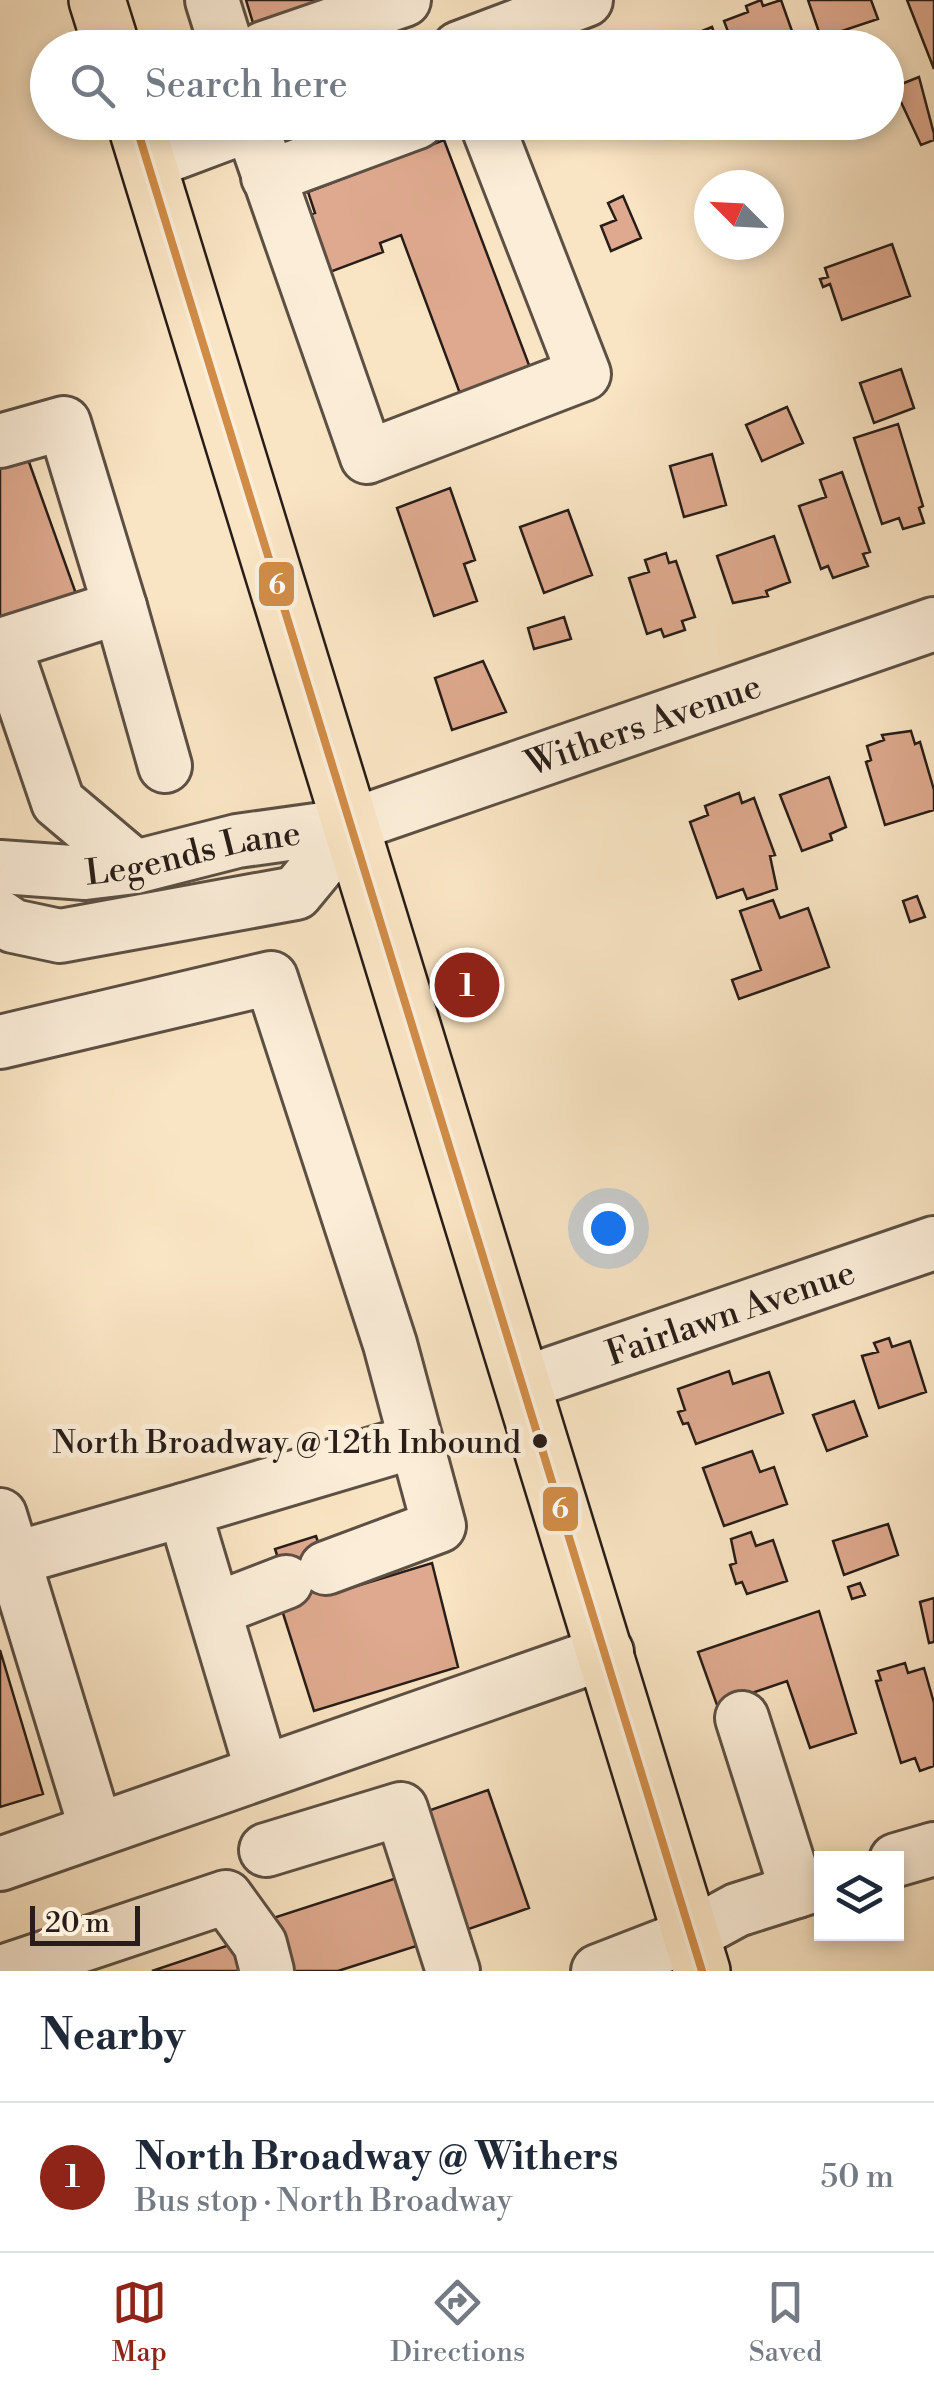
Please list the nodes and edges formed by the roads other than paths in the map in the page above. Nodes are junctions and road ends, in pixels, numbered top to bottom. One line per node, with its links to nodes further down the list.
1 (97, 0): 5 (main road)
2 (212, 0): 6 (street)
3 (406, 0): 7 (street); 8 (street)
4 (586, 0): 9 (street)
5 (106, 30)
6 (221, 30)
7 (317, 30)
8 (418, 30)
9 (507, 30)
10 (257, 140): 14 (street)
11 (368, 140): 14 (street)
12 (493, 140): 14 (street)
13 (142, 143): 20 (main road)
14 (268, 177)
15 (0, 441): 16 (street)
16 (120, 607): 18 (street); 19 (street)
17 (934, 624): 20 (street, Withers Avenue)
18 (2, 645): 22 (street)
19 (165, 766)
20 (352, 825): 22 (street, Legends Lane); 23 (street, Legends Lane); 26 (main road)
21 (0, 867): 22 (street, Legends Lane)
22 (135, 868)
23 (0, 917)
24 (0, 1042): 27 (street)
25 (934, 1243): 26 (street, Fairlawn Avenue)
26 (524, 1383): 31 (main road)
27 (416, 1441): 28 (street); 30 (street)
28 (184, 1510): 29 (street); 30 (street)
29 (7, 1537): 34 (street)
30 (216, 1609): 33 (street)
31 (608, 1652): 33 (street); 40 (main road)
32 (742, 1718): 39 (street)
33 (262, 1770): 34 (street)
34 (96, 1830): 38 (street)
35 (934, 1849): 37 (street)
36 (266, 1850): 43 (street)
37 (904, 1858)
38 (0, 1864)
39 (809, 1887): 40 (street)
40 (696, 1953): 44 (street)
41 (5, 1971): 42 (street)
42 (267, 1971)
43 (452, 1971)
44 (598, 1971)

